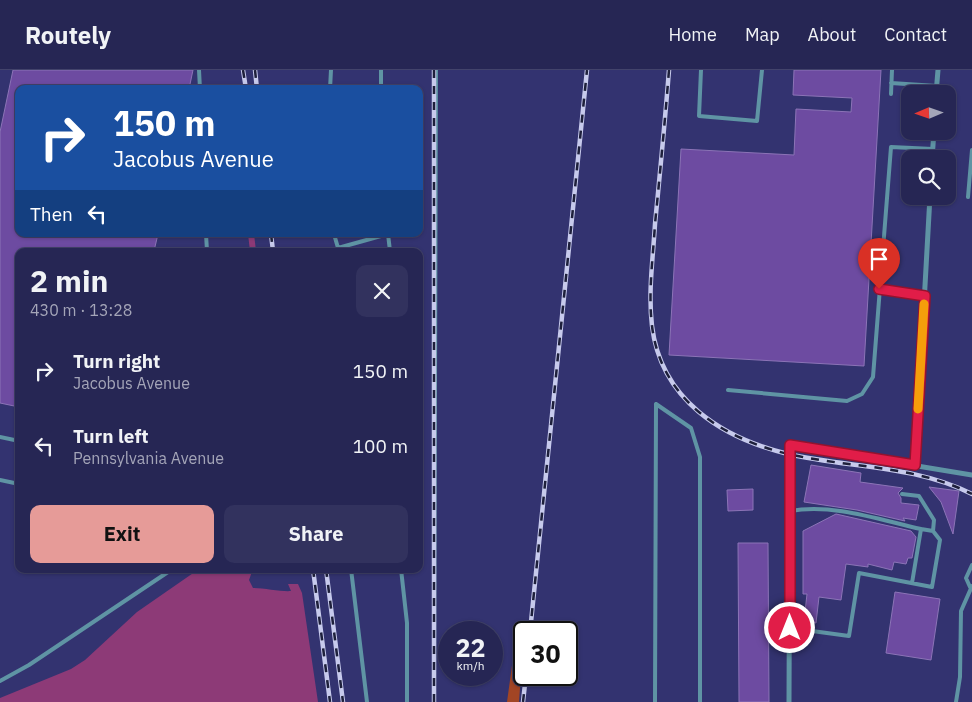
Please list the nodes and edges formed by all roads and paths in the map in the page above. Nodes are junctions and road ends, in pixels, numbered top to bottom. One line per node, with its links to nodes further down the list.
1 (199, 70): 10 (lane)
2 (330, 70): 11 (lane)
3 (381, 70): 12 (lane)
4 (436, 70): 46 (lane)
5 (701, 70): 6 (lane)
6 (762, 70)
7 (892, 70): 9 (lane)
8 (938, 70): 14 (street)
9 (891, 83): 13 (lane); 15 (lane)
10 (200, 85)
11 (330, 85)
12 (381, 85)
13 (922, 85)
14 (937, 85)
15 (891, 94)
16 (934, 140): 17 (street)
17 (933, 149): 23 (lane)
18 (972, 150): 19 (lane)
19 (968, 197)
20 (930, 205): 24 (street)
21 (379, 237): 22 (lane)
22 (345, 248)
23 (879, 289): 24 (lane); 25 (lane)
24 (925, 296): 28 (street)
25 (728, 390)
26 (0, 437): 27 (lane)
27 (15, 440)
28 (915, 465): 29 (street); 33 (street)
29 (972, 475)
30 (0, 480): 31 (lane)
31 (15, 483)
32 (902, 494): 35 (lane)
33 (790, 511): 34 (lane); 42 (street)
34 (922, 529): 35 (lane); 40 (lane)
35 (933, 531): 40 (lane)
36 (972, 564): 41 (lane)
37 (167, 573): 43 (lane)
38 (351, 573): 44 (lane)
39 (401, 573): 45 (lane)
40 (912, 583): 42 (lane)
41 (971, 586): 50 (lane)
42 (790, 628): 49 (street)
43 (0, 681)
44 (367, 702)
45 (407, 702)
46 (434, 702)
47 (655, 702): 48 (lane)
48 (700, 702)
49 (790, 702)
50 (956, 702)

